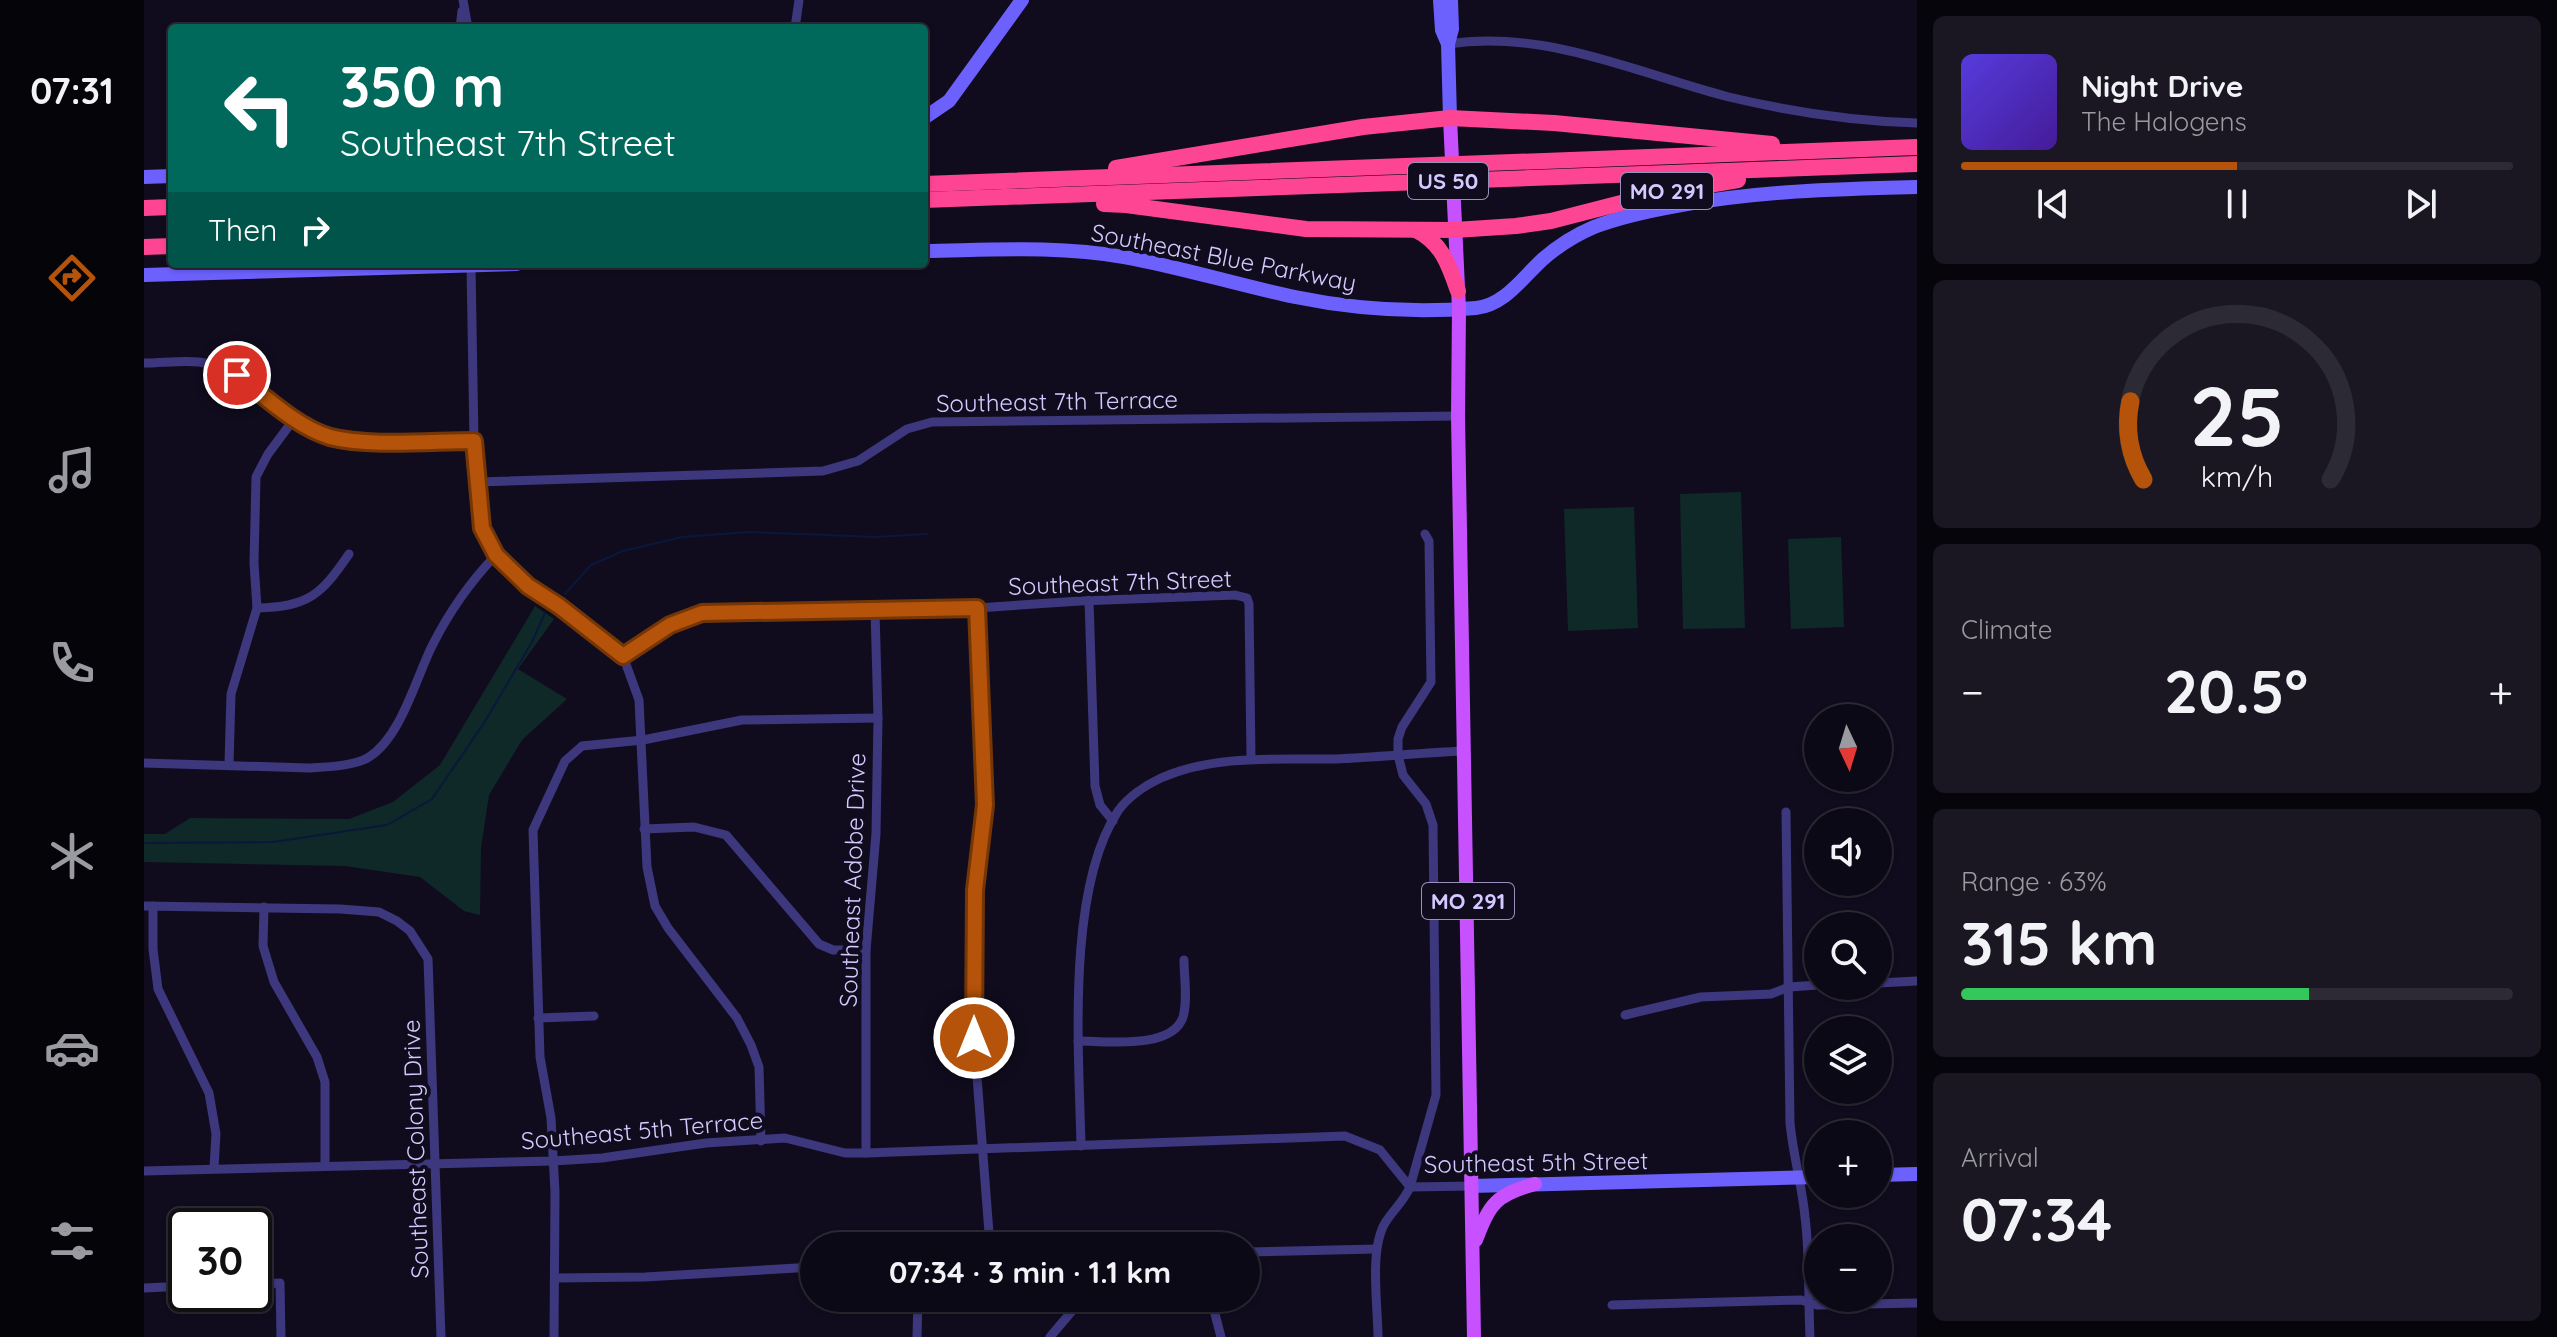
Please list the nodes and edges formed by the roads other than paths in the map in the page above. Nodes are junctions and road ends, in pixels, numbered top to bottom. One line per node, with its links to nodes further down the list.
1 (799, 0): 8 (street)
2 (1440, 0): 9 (street)
3 (1451, 0): 9 (street)
4 (1019, 1): 10 (street)
5 (463, 2): 6 (street); 7 (street)
6 (460, 24)
7 (467, 24)
8 (796, 24)
9 (1448, 44): 11 (street); 12 (street)
10 (928, 115)
11 (1450, 118): 13 (highway, MO 291); 19 (highway); 27 (main road)
12 (1917, 123)
13 (1891, 147): 14 (highway, US 50); 19 (highway, US 50)
14 (1917, 147)
15 (1917, 164): 16 (highway, US 50)
16 (1879, 165): 22 (highway, US 50); 27 (highway, MO 291)
17 (168, 176): 18 (street)
18 (144, 177)
19 (983, 182): 20 (highway, US 50)
20 (928, 184)
21 (1917, 187): 35 (street, Southeast Blue Parkway)
22 (1016, 197): 23 (highway, US 50); 26 (highway)
23 (928, 200)
24 (168, 207): 25 (highway)
25 (144, 208)
26 (1414, 229): 27 (highway); 34 (highway)
27 (1455, 230): 34 (main road, MO 291)
28 (168, 246): 29 (highway)
29 (144, 247)
30 (928, 251): 35 (street, Southeast Blue Parkway)
31 (398, 268): 33 (street)
32 (471, 268): 39 (street)
33 (144, 275)
34 (1458, 291): 35 (main road, MO 291)
35 (1459, 309): 37 (main road, MO 291)
36 (144, 363): 38 (street)
37 (1458, 416): 40 (street, Southeast 7th Terrace); 51 (main road, MO 291)
38 (294, 419): 39 (street); 45 (street)
39 (474, 441): 40 (street)
40 (478, 482): 43 (street)
41 (1425, 534): 52 (street)
42 (349, 554): 45 (street)
43 (496, 555): 48 (street); 55 (street)
44 (1089, 600): 46 (street, Southeast 7th Street); 53 (street, Southeast 7th Street); 57 (street)
45 (257, 608): 55 (street)
46 (977, 608): 47 (street, Southeast 7th Street); 73 (street)
47 (875, 610): 48 (street, Southeast 7th Street); 49 (street, Southeast Adobe Drive)
48 (623, 656): 50 (street)
49 (878, 718): 50 (street); 61 (street, Southeast Adobe Drive)
50 (643, 740): 58 (street); 69 (street)
51 (1463, 751): 52 (street); 85 (main road, MO 291)
52 (1398, 755): 53 (street); 86 (street)
53 (1251, 759): 57 (street)
54 (144, 763): 55 (street)
55 (229, 764)
56 (1786, 812): 66 (street)
57 (1113, 821): 70 (street)
58 (644, 829): 61 (street); 71 (street)
59 (149, 906): 60 (street); 78 (street)
60 (264, 907): 76 (street, Southeast Colony Drive); 77 (street)
61 (866, 950): 74 (street, Southeast Adobe Drive)
62 (1184, 960): 70 (street)
63 (1917, 981): 64 (street)
64 (1892, 982)
65 (1804, 986): 66 (street)
66 (1789, 987): 67 (street); 82 (street)
67 (1625, 1015)
68 (594, 1016): 69 (street)
69 (538, 1018): 75 (street)
70 (1078, 1041): 72 (street)
71 (761, 1141): 74 (street, Southeast 5th Terrace); 75 (street, Southeast 5th Terrace)
72 (1081, 1146): 73 (street, Southeast 5th Terrace); 86 (street, Southeast 5th Terrace)
73 (985, 1148): 74 (street, Southeast 5th Terrace); 88 (street)
74 (866, 1153)
75 (553, 1161): 76 (street, Southeast 5th Terrace); 93 (street)
76 (435, 1164): 77 (street, Southeast 5th Terrace); 106 (street, Southeast Colony Drive)
77 (325, 1166): 78 (street, Southeast 5th Terrace)
78 (214, 1168): 79 (street, Southeast 5th Terrace)
79 (144, 1171)
80 (1917, 1174): 81 (street)
81 (1892, 1175)
82 (1800, 1177): 83 (street, Southeast 5th Street); 84 (street, Southeast 5th Street); 87 (street)
83 (1804, 1177)
84 (1535, 1184): 85 (street, Southeast 5th Street); 89 (main road)
85 (1472, 1186): 86 (street, Southeast 5th Street); 89 (main road, MO 291)
86 (1410, 1187): 90 (street, Southeast 5th Street)
87 (1806, 1224)
88 (989, 1232)
89 (1473, 1248): 112 (main road, MO 291)
90 (1376, 1249): 91 (street); 111 (street)
91 (1260, 1252)
92 (800, 1268): 93 (street)
93 (556, 1278): 107 (street)
94 (272, 1283): 105 (street)
95 (168, 1287): 96 (street)
96 (144, 1288)
97 (1804, 1301): 100 (street)
98 (1917, 1303): 99 (street)
99 (1892, 1304)
100 (1612, 1305)
101 (918, 1312): 108 (street)
102 (1071, 1312): 109 (street)
103 (1215, 1312): 110 (street)
104 (1809, 1312): 113 (street)
105 (281, 1337)
106 (441, 1337)
107 (554, 1337)
108 (917, 1337)
109 (1050, 1337)
110 (1221, 1337)
111 (1378, 1337)
112 (1474, 1337)
113 (1810, 1337)

